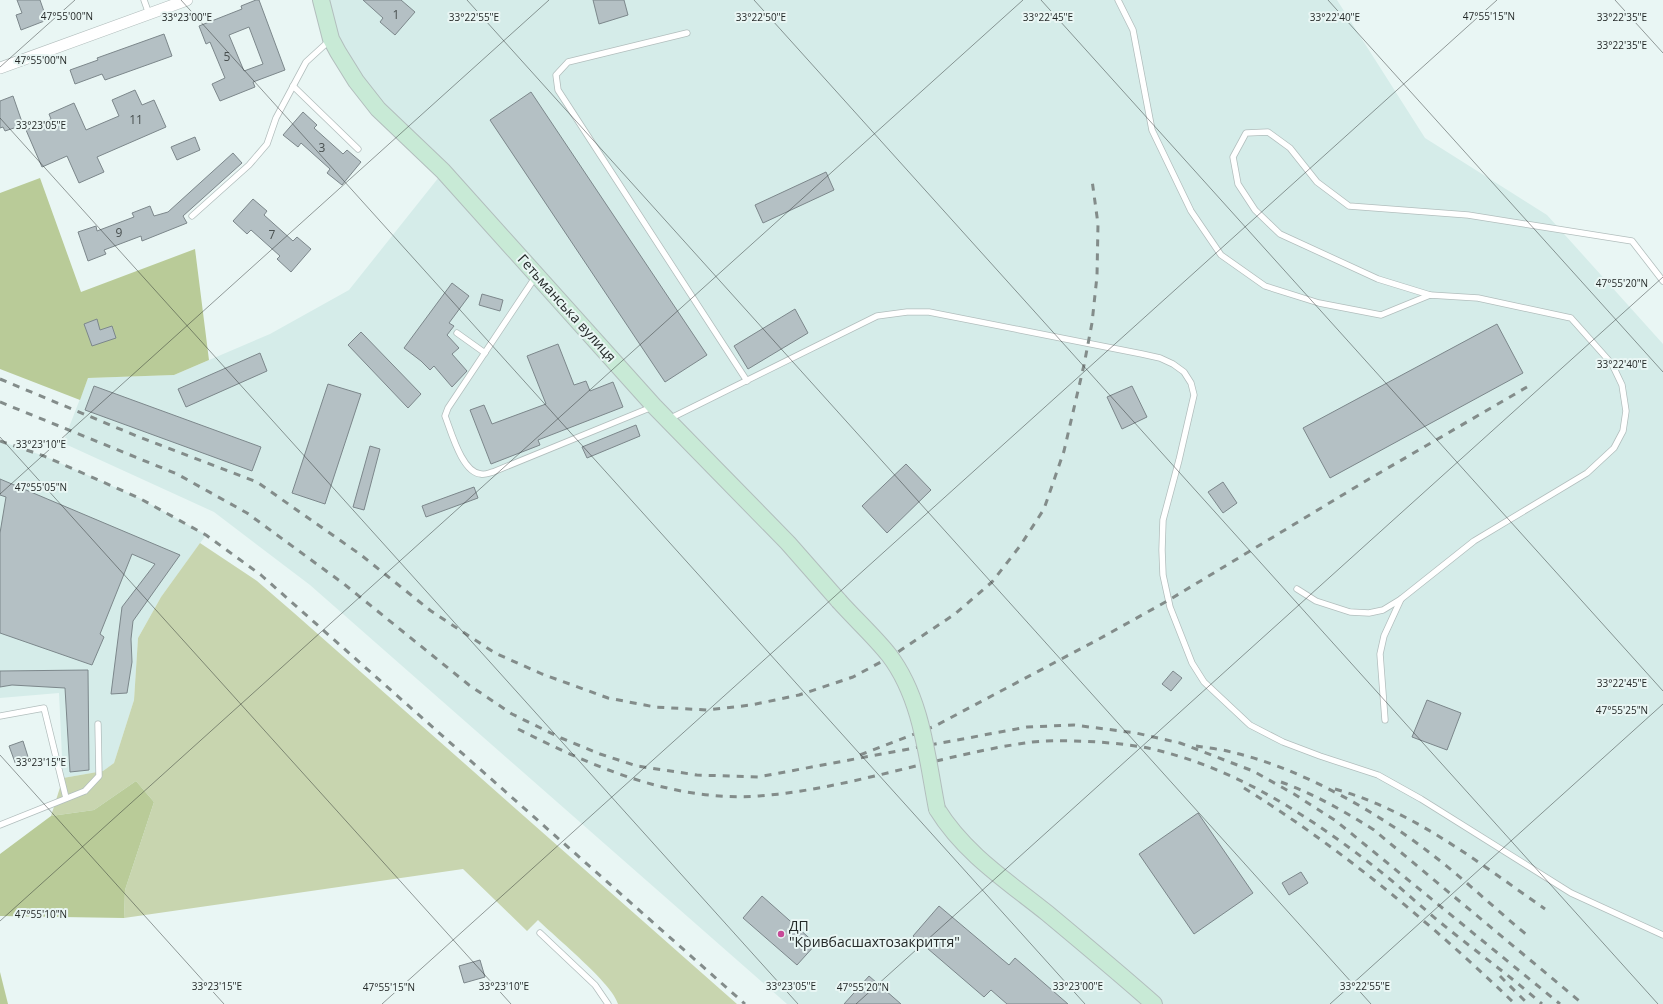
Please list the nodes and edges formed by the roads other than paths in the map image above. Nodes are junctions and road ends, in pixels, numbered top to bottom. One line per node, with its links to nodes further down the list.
1 (144, 0): 5 (lane)
2 (187, 0): 5 (street)
3 (321, 0): 7 (street, Гетьманська вулиця)
4 (1118, 0): 14 (lane)
5 (149, 14): 8 (street)
6 (687, 33): 17 (lane)
7 (331, 39): 9 (lane); 12 (street, Гетьманська вулиця)
8 (0, 68)
9 (293, 86): 10 (lane); 11 (lane)
10 (358, 149)
11 (192, 216)
12 (537, 274): 16 (lane); 18 (street, Гетьманська вулиця)
13 (1663, 281): 14 (lane)
14 (1430, 295): 21 (lane)
15 (457, 332): 16 (lane)
16 (484, 353): 18 (lane)
17 (746, 381): 19 (lane); 28 (lane)
18 (654, 406): 19 (street, Гетьманська вулиця)
19 (668, 420): 30 (street, Гетьманська вулиця, bridge)
20 (1297, 589): 21 (lane)
21 (1401, 599): 23 (lane)
22 (0, 716): 25 (lane)
23 (1386, 720)
24 (98, 724): 25 (lane)
25 (66, 798): 26 (lane)
26 (0, 825)
27 (540, 933): 29 (lane)
28 (1663, 935)
29 (608, 1004)
30 (1154, 1004)

